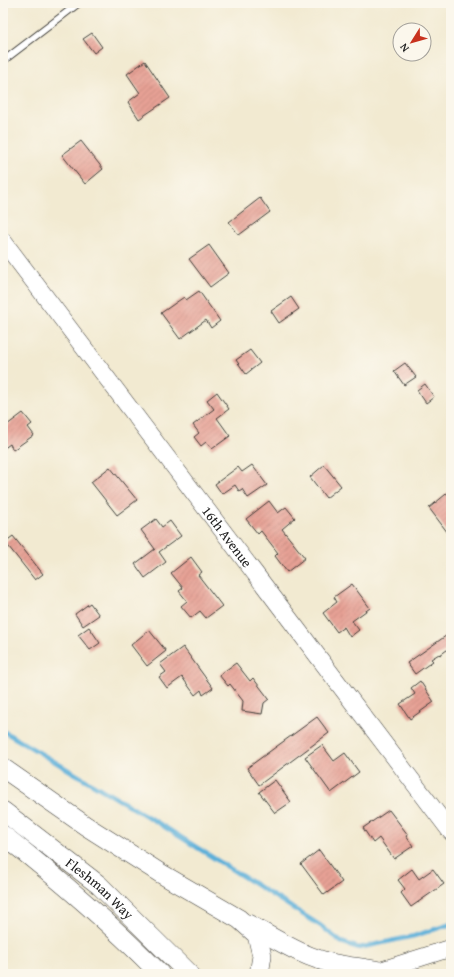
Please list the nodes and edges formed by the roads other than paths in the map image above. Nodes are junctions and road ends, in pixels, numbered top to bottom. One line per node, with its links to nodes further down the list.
1 (79, 3): 2 (lane)
2 (3, 60)
3 (3, 241): 6 (street, 16th Avenue)
4 (3, 768): 9 (main road)
5 (3, 811): 14 (main road, Fleshman Way)
6 (451, 832)
7 (3, 835): 8 (main road, Fleshman Way)
8 (58, 878): 12 (main road); 13 (main road, Fleshman Way)
9 (239, 919): 11 (main road); 15 (main road)
10 (451, 948): 11 (street)
11 (373, 973)
12 (144, 974)
13 (160, 974)
14 (189, 974)
15 (259, 974)

